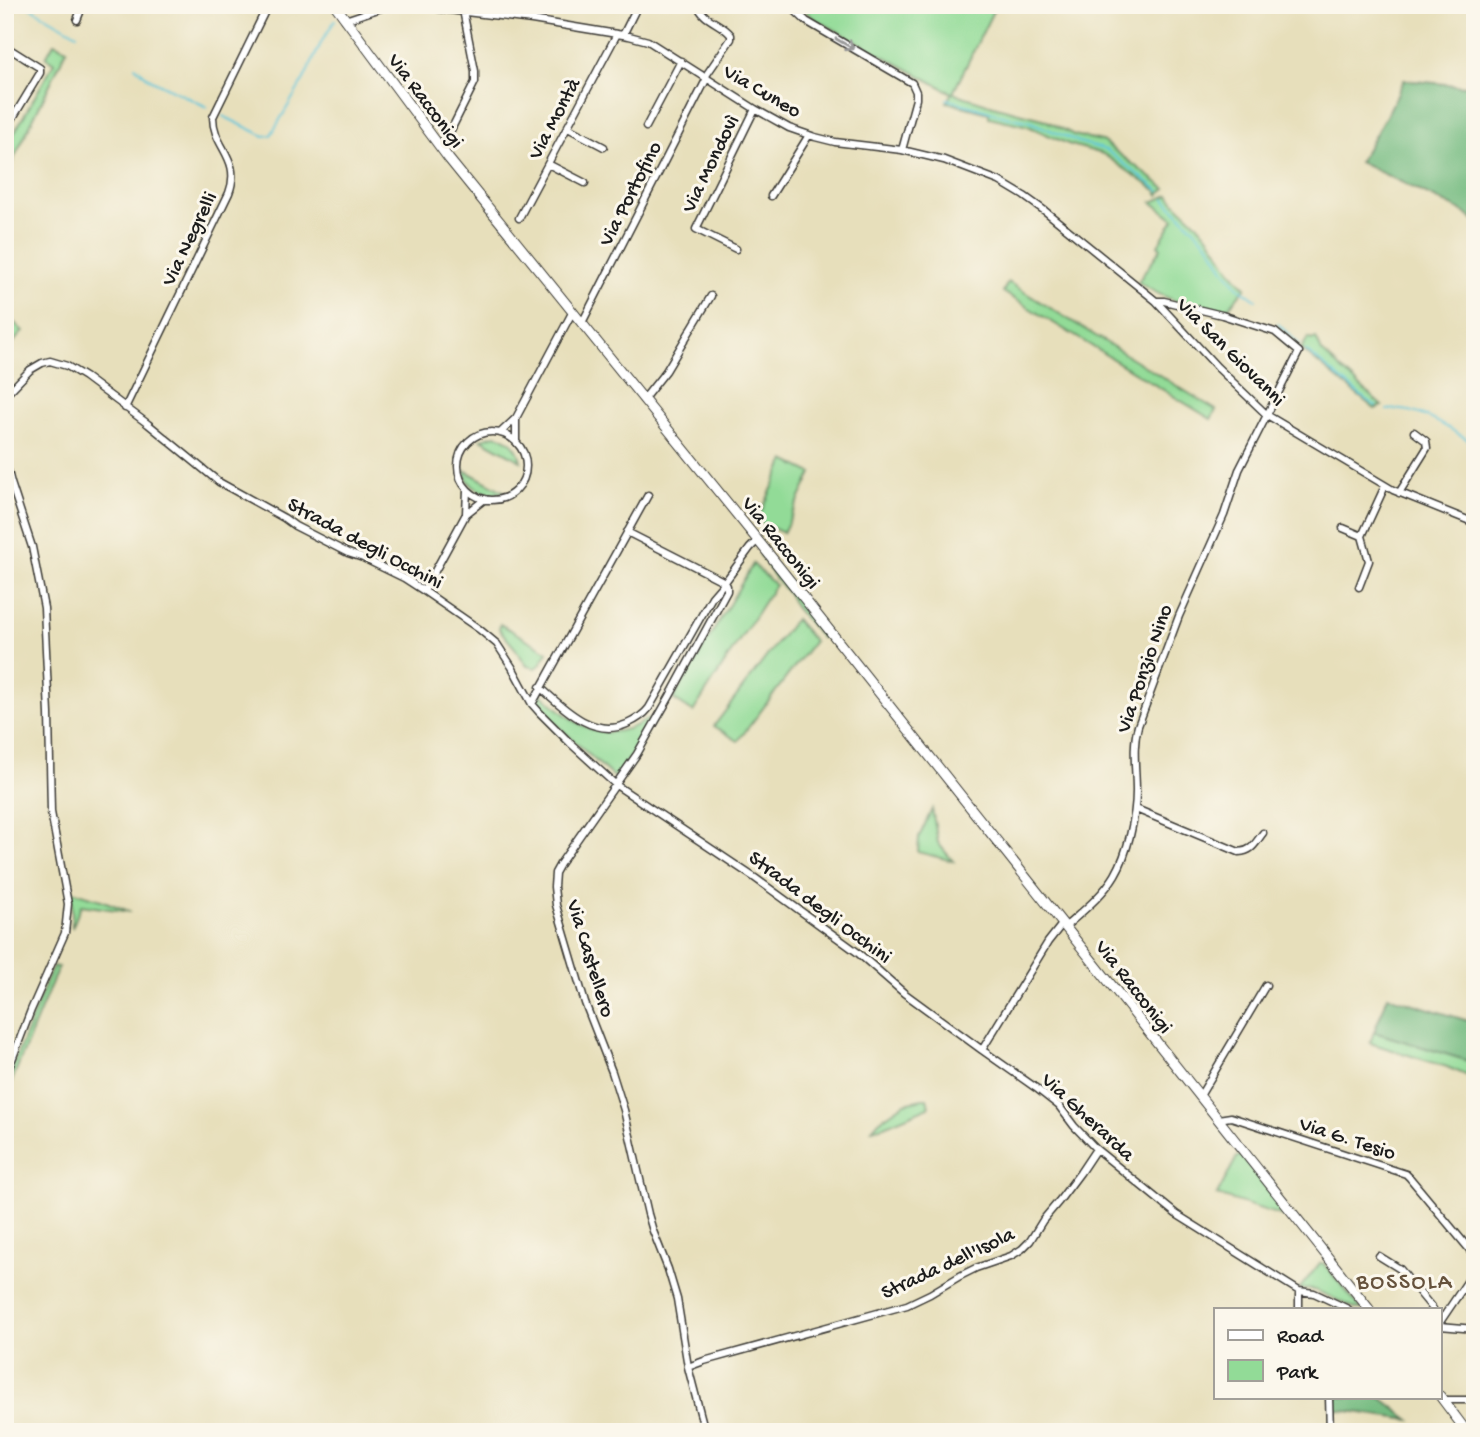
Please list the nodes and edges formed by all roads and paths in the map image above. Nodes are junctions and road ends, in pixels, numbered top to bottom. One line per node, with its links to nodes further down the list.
1 (83, 5): 11 (street)
2 (268, 5): 38 (street, Via Negrelli)
3 (397, 5): 12 (street)
4 (407, 5): 10 (street, Via Cuneo)
5 (531, 5): 13 (street)
6 (638, 5): 14 (street, Via Montà)
7 (698, 5): 17 (street, Via Portofino)
8 (789, 5): 25 (street, one-way to 25)
9 (334, 7): 12 (main road, Via Racconigi)
10 (463, 8): 13 (street, Via Cuneo); 24 (street)
11 (77, 20)
12 (345, 20): 24 (main road, Via Racconigi)
13 (532, 20): 14 (street, Via Cuneo)
14 (620, 35): 16 (street, Via Cuneo); 20 (street, Via Montà)
15 (5, 46): 21 (street)
16 (681, 61): 17 (street, Via Cuneo); 19 (street)
17 (706, 78): 18 (street, Via Cuneo); 35 (street, Via Portofino)
18 (755, 109): 22 (street, Via Cuneo); 31 (street, Via Mondovì)
19 (646, 127)
20 (568, 128): 23 (street); 26 (street, Via Montà)
21 (5, 131)
22 (809, 135): 25 (street, Via Cuneo); 28 (street)
23 (604, 147)
24 (442, 148): 34 (main road, Via Racconigi)
25 (902, 150): 30 (street, Via Cuneo)
26 (548, 163): 27 (street); 29 (street, Via Montà)
27 (585, 183)
28 (771, 196)
29 (519, 218)
30 (1086, 245): 33 (street, Via San Giovanni)
31 (736, 250)
32 (711, 296): 37 (street)
33 (1156, 301): 39 (street, Via San Giovanni); 39 (street, Via Ponzio Nino)
34 (573, 311): 35 (main road, Via Racconigi); 40 (street)
35 (582, 323): 37 (main road, Via Racconigi)
36 (5, 396): 38 (street, Strada degli Occhini)
37 (643, 400): 55 (main road, Via Racconigi)
38 (125, 408): 58 (street, Strada degli Occhini)
39 (1267, 415): 45 (street, Via San Giovanni); 62 (street, Via Ponzio Nino)
40 (516, 418): 42 (street); 43 (street)
41 (1414, 432): 47 (street)
42 (500, 433): 43 (street); 46 (street)
43 (516, 442): 49 (street)
44 (5, 459): 67 (street)
45 (1385, 486): 47 (street, Via San Giovanni); 54 (street)
46 (467, 489): 49 (street); 50 (street)
47 (1399, 493): 51 (street, Via San Giovanni)
48 (648, 495): 53 (street)
49 (485, 499): 50 (street)
50 (466, 514): 58 (street)
51 (1475, 523)
52 (1343, 528): 54 (street)
53 (627, 532): 56 (street); 59 (street)
54 (1362, 536): 57 (street)
55 (758, 540): 56 (street, Via Castellero); 64 (main road, Via Racconigi)
56 (725, 582): 59 (street); 61 (street, Via Castellero)
57 (1359, 587)
58 (424, 591): 60 (street, Strada degli Occhini)
59 (540, 687): 60 (street)
60 (533, 704): 61 (street, Strada degli Occhini)
61 (616, 785): 66 (street, Strada degli Occhini); 82 (street, Via Castellero)
62 (1136, 808): 63 (street); 64 (street, Via Ponzio Nino)
63 (1263, 833)
64 (1064, 924): 66 (street); 68 (main road, Via Racconigi)
65 (1266, 985): 68 (street)
66 (982, 1050): 70 (street, Via Gherarda)
67 (5, 1078)
68 (1200, 1096): 69 (main road, Via Racconigi)
69 (1218, 1119): 72 (street, Via G. Tesio); 77 (main road, Via Racconigi)
70 (1096, 1149): 74 (street, Via Gherarda); 82 (street, Strada dell'Isola)
71 (1378, 1256): 78 (street)
72 (1475, 1256)
73 (1475, 1270): 79 (street)
74 (1299, 1291): 75 (street); 76 (street, Via Gherarda)
75 (1299, 1308)
76 (1346, 1308)
77 (1368, 1308)
78 (1432, 1308)
79 (1442, 1319)
80 (1442, 1322): 81 (street)
81 (1475, 1329)
82 (688, 1367): 87 (street, Via Castellero)
83 (1329, 1398): 88 (street)
84 (1441, 1398): 85 (street); 86 (main road)
85 (1475, 1400)
86 (1467, 1431)
87 (705, 1432)
88 (1330, 1432)

